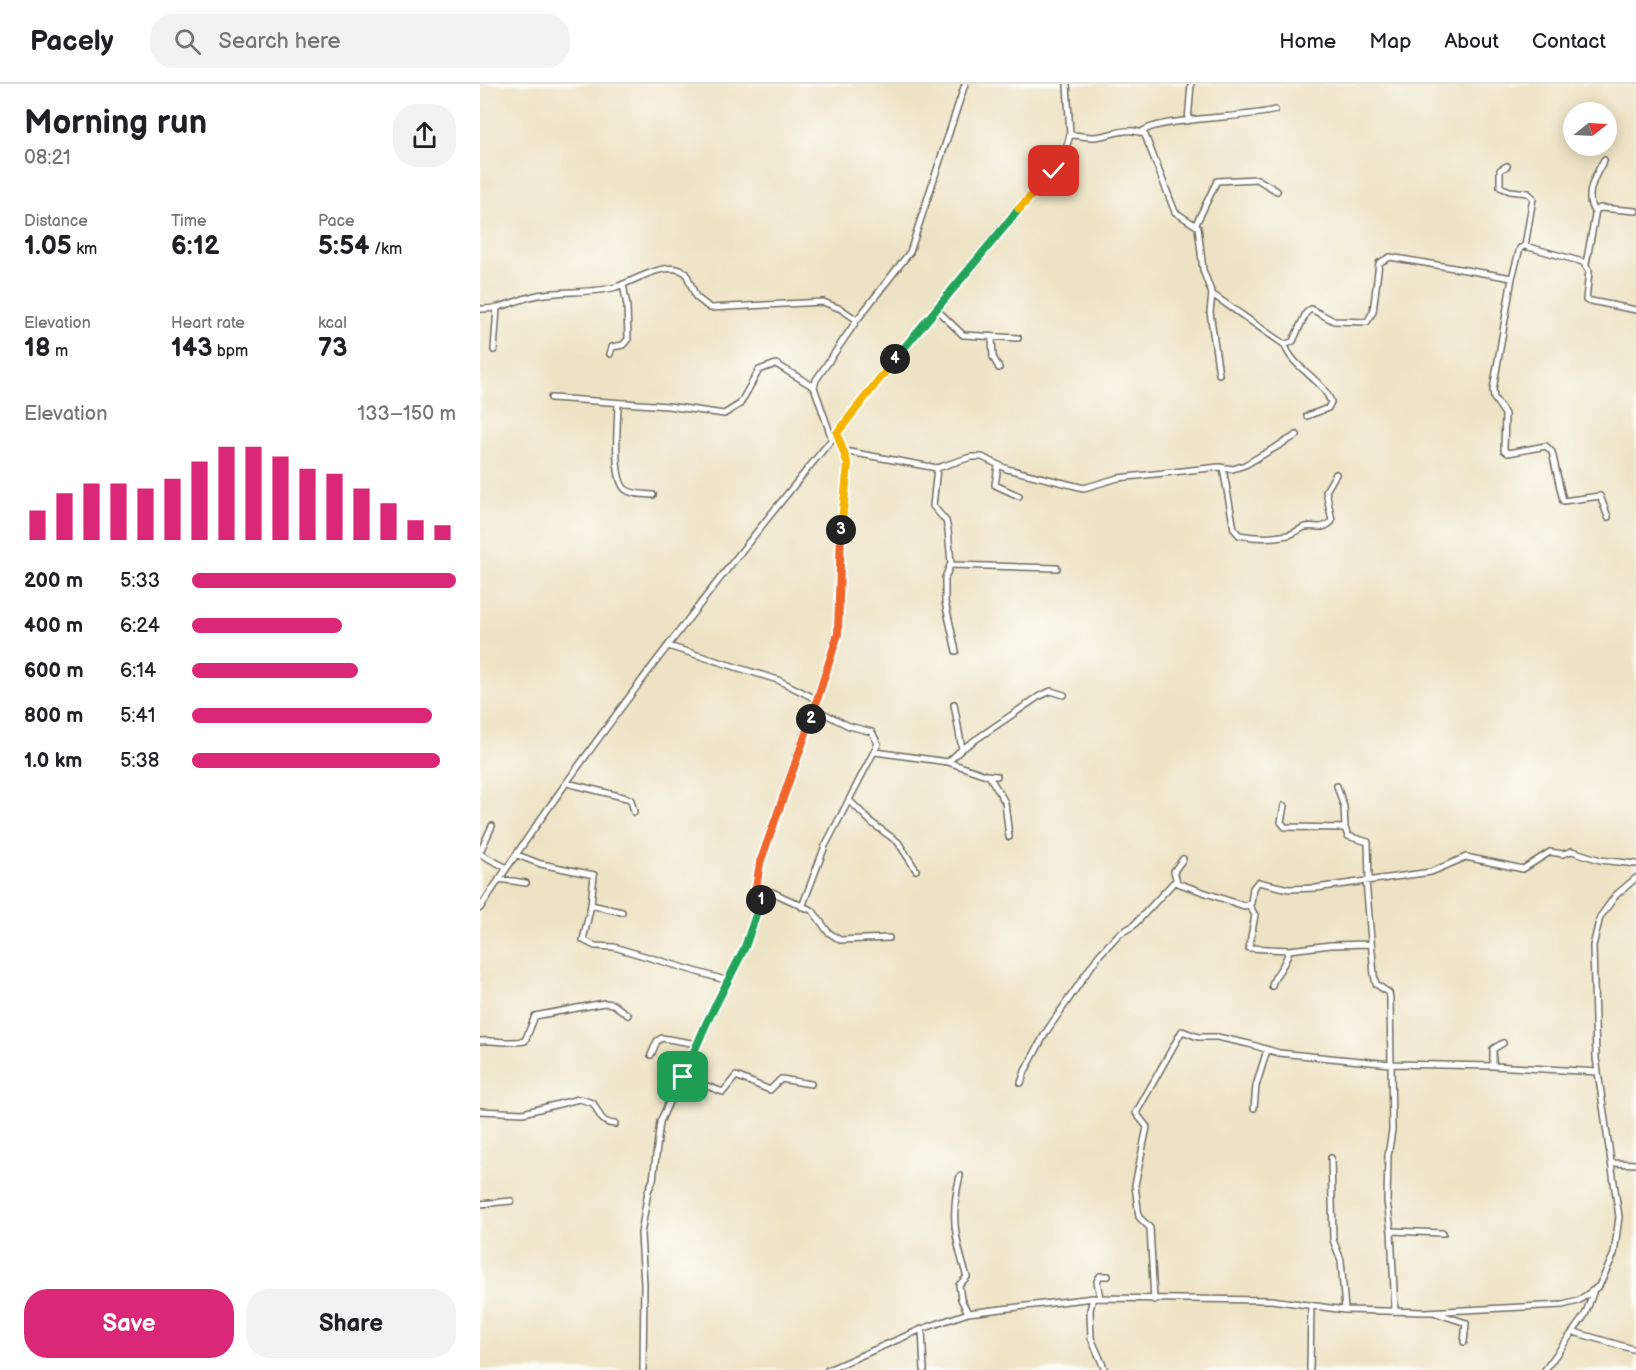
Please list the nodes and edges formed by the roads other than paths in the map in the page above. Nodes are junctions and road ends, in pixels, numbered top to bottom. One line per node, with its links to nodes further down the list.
1 (965, 84): 23 (street)
2 (1067, 84): 7 (street)
3 (1191, 84): 5 (street)
4 (1275, 110): 5 (street)
5 (1188, 121): 6 (street)
6 (1141, 133): 7 (street); 13 (street)
7 (1070, 135): 20 (street)
8 (1604, 160): 12 (street)
9 (1507, 166): 14 (street)
10 (1277, 191): 13 (street)
11 (1636, 211): 12 (street)
12 (1595, 213): 15 (street)
13 (1196, 224): 18 (street)
14 (1525, 246): 15 (street); 16 (street)
15 (1586, 264): 22 (street)
16 (1512, 278): 26 (street); 45 (street)
17 (623, 284): 19 (street); 23 (street); 28 (street)
18 (1212, 294): 26 (street); 30 (street)
19 (497, 308): 21 (street); 27 (street)
20 (935, 308): 24 (street); 35 (street)
21 (480, 309)
22 (1636, 310)
23 (856, 320): 31 (street)
24 (992, 338): 25 (street); 29 (street)
25 (1018, 338)
26 (1285, 345): 34 (street)
27 (494, 350)
28 (610, 354)
29 (999, 368)
30 (1219, 374)
31 (814, 387): 33 (street); 37 (street)
32 (551, 398): 33 (street)
33 (618, 403): 43 (street)
34 (1307, 416)
35 (837, 433): 37 (street); 38 (street)
36 (1297, 435): 41 (street)
37 (832, 439): 48 (street)
38 (844, 451): 40 (street); 51 (street)
39 (998, 466): 40 (street); 41 (street); 44 (street)
40 (937, 468): 46 (street)
41 (1223, 468): 42 (street)
42 (1336, 474)
43 (653, 495)
44 (1019, 496)
45 (1608, 517)
46 (950, 565): 47 (street); 49 (street)
47 (1057, 568)
48 (668, 646): 51 (street); 59 (street)
49 (956, 651)
50 (1064, 695): 54 (street)
51 (816, 699): 53 (street)
52 (954, 704): 54 (street)
53 (815, 709): 55 (street); 78 (street)
54 (962, 749): 56 (street)
55 (875, 752): 56 (street); 61 (street)
56 (948, 762): 57 (street)
57 (989, 776): 58 (street); 66 (street)
58 (997, 776)
59 (567, 783): 63 (street); 68 (street)
60 (1337, 786): 65 (street)
61 (850, 801): 72 (street); 81 (street)
62 (1284, 806): 65 (street)
63 (633, 812)
64 (492, 826): 67 (street)
65 (1345, 828): 75 (street)
66 (1009, 837)
67 (480, 853): 71 (street)
68 (517, 855): 71 (street); 80 (street)
69 (1183, 859): 76 (street)
70 (1636, 864): 75 (street)
71 (507, 868): 74 (street)
72 (916, 870)
73 (1636, 878): 97 (street)
74 (499, 879): 77 (street); 82 (street)
75 (1368, 880): 79 (street); 85 (street)
76 (1177, 882): 79 (street); 99 (street)
77 (526, 883)
78 (763, 891): 81 (street); 87 (street)
79 (1249, 904): 86 (street)
80 (591, 905): 83 (street); 87 (street)
81 (802, 907): 84 (street)
82 (480, 908)
83 (622, 912)
84 (889, 938)
85 (1371, 944): 86 (street); 95 (street)
86 (1289, 950): 88 (street)
87 (728, 981): 92 (street)
88 (1272, 986)
89 (628, 1015): 90 (street)
90 (480, 1041)
91 (1503, 1043): 96 (street)
92 (697, 1044): 94 (street); 98 (street)
93 (1267, 1050): 95 (street); 101 (street); 115 (street)
94 (651, 1056)
95 (1391, 1064): 96 (street); 110 (street)
96 (1493, 1066): 97 (street)
97 (1598, 1072): 105 (street)
98 (683, 1077): 100 (street); 125 (street)
99 (1022, 1083)
100 (811, 1084)
101 (1254, 1108)
102 (480, 1111): 103 (street)
103 (615, 1124)
104 (1331, 1158): 117 (street)
105 (1612, 1163): 106 (street); 113 (street)
106 (1636, 1164)
107 (960, 1176): 120 (street)
108 (511, 1201): 109 (street)
109 (480, 1204)
110 (1391, 1231): 111 (street); 118 (street)
111 (1443, 1233)
112 (1108, 1276): 114 (street)
113 (1594, 1292): 119 (street); 122 (street)
114 (1097, 1298): 115 (street); 120 (street); 128 (street)
115 (1154, 1300): 116 (street)
116 (1311, 1305): 117 (street); 129 (street)
117 (1345, 1310): 118 (street)
118 (1395, 1311): 119 (street)
119 (1435, 1312): 123 (street)
120 (968, 1313): 121 (street)
121 (922, 1329): 126 (street); 127 (street)
122 (1574, 1332): 124 (street); 130 (street)
123 (1464, 1342)
124 (1636, 1350)
125 (643, 1370)
126 (828, 1370)
127 (924, 1370)
128 (1105, 1370)
129 (1310, 1370)
130 (1545, 1370)

